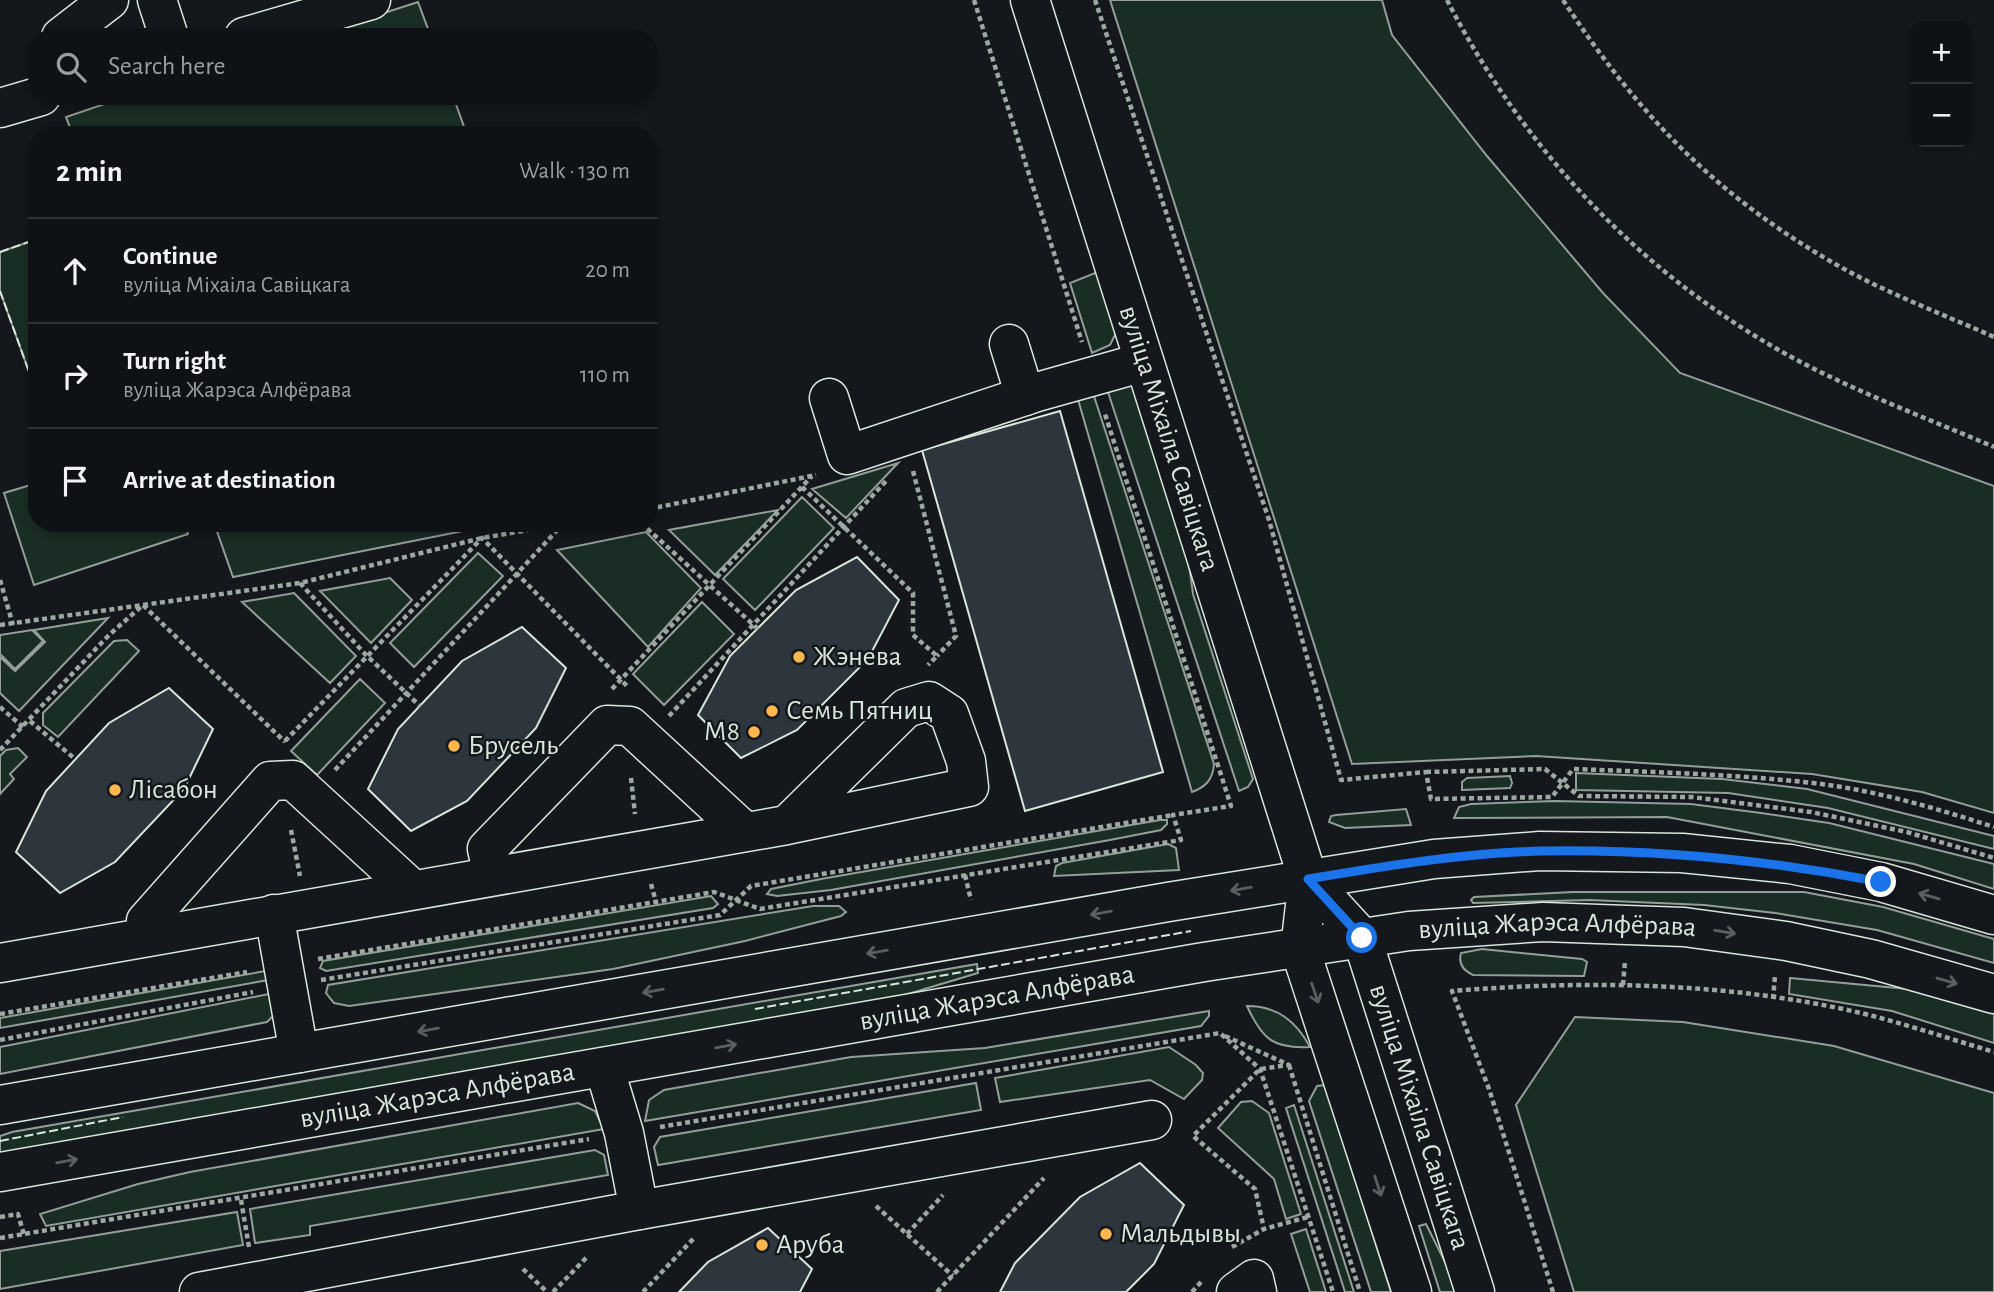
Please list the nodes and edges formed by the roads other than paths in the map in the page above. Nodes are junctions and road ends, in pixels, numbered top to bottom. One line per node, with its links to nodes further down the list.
1 (109, 0): 6 (main road)
2 (157, 0): 7 (main road)
3 (371, 0): 5 (main road)
4 (1030, 0): 11 (main road, вуліца Міхаіла Савіцкага)
5 (256, 22)
6 (73, 28)
7 (166, 28)
8 (28, 100): 9 (main road)
9 (0, 108)
10 (1009, 344): 12 (main road)
11 (1144, 362): 12 (main road); 17 (main road, вуліца Міхаіла Савіцкага)
12 (1026, 396): 13 (main road)
13 (829, 398)
14 (787, 825): 15 (main road)
15 (745, 832): 16 (main road); 16 (main road)
16 (493, 876): 18 (main road)
17 (1308, 879): 20 (main road, one-way to 17); 22 (main road, вуліца Міхаіла Савіцкага); 23 (main road, вуліца Міхаіла Савіцкага); 26 (main road, one-way to 26)
18 (413, 890): 19 (main road); 21 (main road)
19 (274, 914): 21 (main road); 26 (main road)
20 (1994, 915)
21 (149, 936): 24 (main road)
22 (1362, 938): 23 (main road, вуліца Жарэса Алфёрава); 25 (main road, вуліца Жарэса Алфёрава, one-way to 25); 38 (main road, вуліца Міхаіла Савіцкага)
23 (1300, 949): 27 (main road, вуліца Жарэса Алфёрава, one-way to 23); 37 (main road, вуліца Міхаіла Савіцкага, one-way to 37)
24 (0, 963)
25 (1994, 994)
26 (299, 1053): 28 (main road)
27 (604, 1067): 30 (main road, вуліца Жарэса Алфёрава, one-way to 27); 31 (main road)
28 (0, 1105)
29 (1166, 1130): 31 (main road)
30 (0, 1172)
31 (639, 1210): 32 (main road)
32 (343, 1265): 33 (main road); 34 (main road)
33 (199, 1292)
34 (317, 1292)
35 (1236, 1292): 36 (main road)
36 (1257, 1292)
37 (1412, 1292)
38 (1475, 1292)

